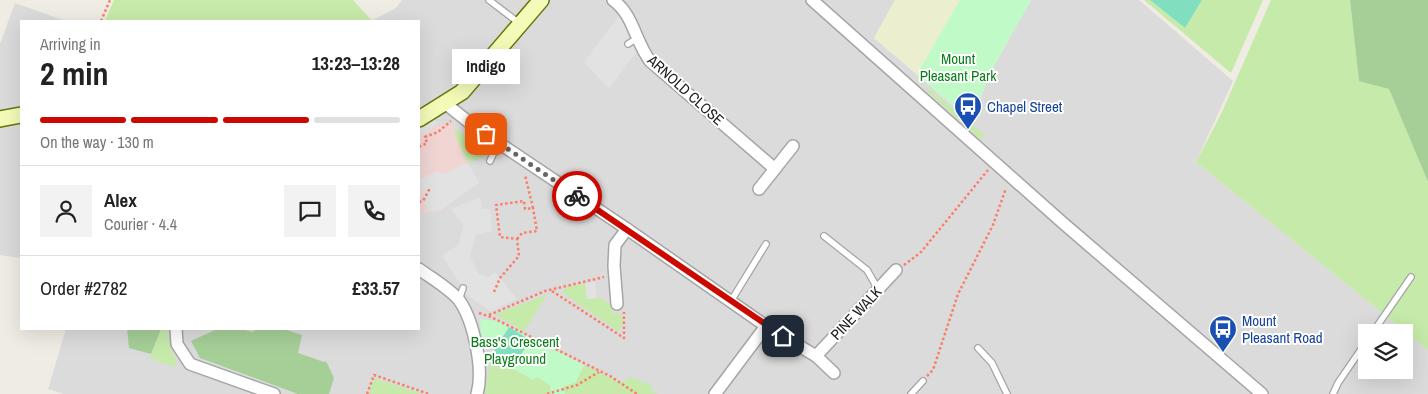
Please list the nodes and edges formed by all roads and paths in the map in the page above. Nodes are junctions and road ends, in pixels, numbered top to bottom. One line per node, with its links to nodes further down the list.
1 (110, 0): 6 (path)
2 (489, 0): 7 (lane)
3 (540, 0): 7 (street)
4 (613, 0): 18 (street, ARNOLD CLOSE)
5 (812, 0): 16 (street)
6 (101, 20)
7 (520, 25): 8 (street)
8 (446, 104): 10 (street); 11 (street)
9 (20, 115): 12 (street)
10 (461, 115): 13 (street); 14 (path)
11 (420, 118)
12 (0, 120)
13 (499, 141): 17 (lane); 25 (street)
14 (420, 146)
15 (793, 146): 18 (street)
16 (994, 160): 20 (street); 30 (path)
17 (490, 161)
18 (775, 169): 22 (street)
19 (520, 171): 24 (path)
20 (1011, 175): 50 (path); 61 (street)
21 (430, 188): 23 (path)
22 (759, 190)
23 (420, 202)
24 (533, 208): 27 (path); 27 (path)
25 (627, 229): 31 (street); 38 (street)
26 (824, 236): 34 (lane)
27 (517, 239): 36 (path)
28 (766, 244): 38 (lane)
29 (420, 270): 37 (street)
30 (896, 270): 34 (street, PINE WALK)
31 (614, 272): 35 (path); 39 (street)
32 (1411, 278): 42 (lane)
33 (463, 288): 37 (lane)
34 (878, 289): 47 (street, PINE WALK)
35 (550, 290): 39 (path); 41 (path)
36 (494, 292)
37 (459, 300): 40 (street)
38 (731, 301): 43 (street)
39 (617, 304)
40 (466, 316): 41 (path); 55 (street)
41 (488, 316): 48 (path)
42 (1379, 324)
43 (766, 326): 47 (street); 58 (street)
44 (176, 330): 52 (street)
45 (978, 348): 60 (lane)
46 (1358, 354): 62 (lane)
47 (816, 356): 49 (street)
48 (599, 372): 51 (path); 57 (path)
49 (834, 373)
50 (923, 381): 59 (lane)
51 (552, 393): 56 (path)
52 (274, 394)
53 (367, 394): 54 (path)
54 (429, 394)
55 (476, 394)
56 (547, 394)
57 (637, 394)
58 (715, 394)
59 (911, 394)
60 (1007, 394)
61 (1262, 394)
62 (1333, 394)

